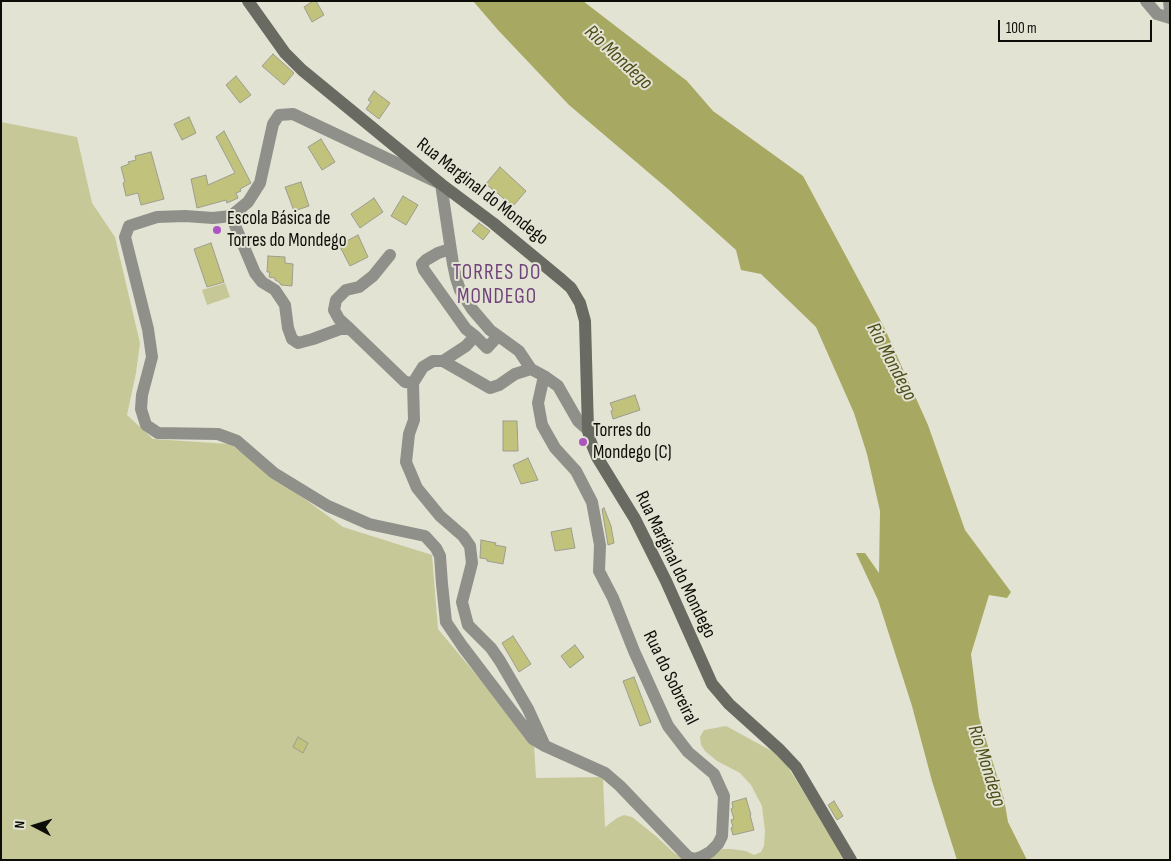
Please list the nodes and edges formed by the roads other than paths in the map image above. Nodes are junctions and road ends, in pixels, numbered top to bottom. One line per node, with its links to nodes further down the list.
1 (1146, 1): 5 (street)
2 (1169, 1): 4 (street)
3 (248, 2): 6 (main road, Rua Marginal do Mondego)
4 (1170, 11)
5 (1170, 18)
6 (441, 184): 7 (street); 8 (street); 17 (main road, Rua Marginal do Mondego)
7 (231, 216): 10 (street); 18 (street, Rua do Sobreiral)
8 (450, 249): 11 (street); 12 (street)
9 (390, 255): 10 (street)
10 (350, 329): 16 (street)
11 (475, 336): 12 (street); 13 (street)
12 (498, 336): 14 (street)
13 (443, 361): 14 (street); 16 (street)
14 (531, 369): 15 (street)
15 (544, 376): 17 (street); 18 (street, Rua do Sobreiral)
16 (413, 384): 18 (street)
17 (588, 430): 19 (main road, Rua Marginal do Mondego)
18 (545, 746)
19 (851, 860)

